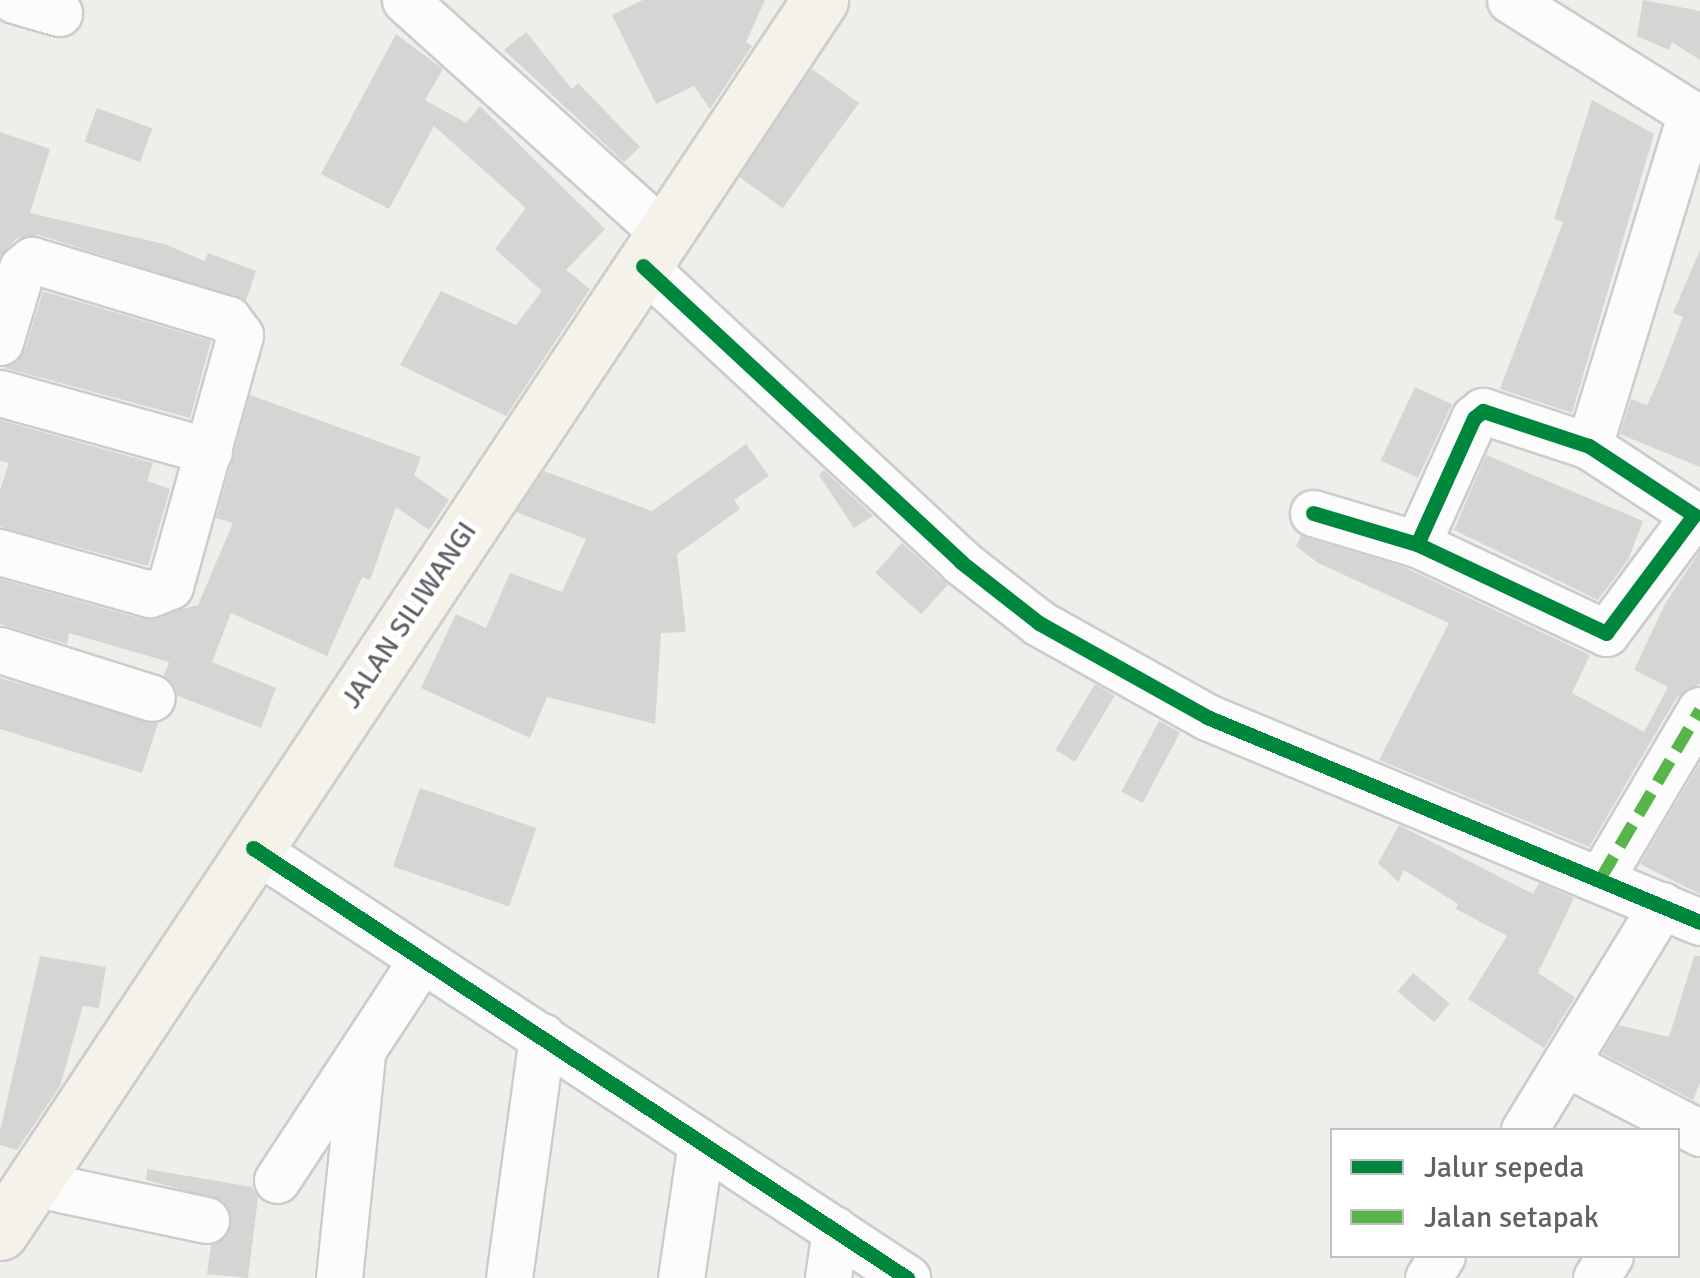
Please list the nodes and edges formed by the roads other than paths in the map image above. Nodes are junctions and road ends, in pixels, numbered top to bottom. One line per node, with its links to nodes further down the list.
1 (14, 0): 5 (street)
2 (404, 0): 7 (street)
3 (820, 0): 7 (main road, JALAN SILIWANGI)
4 (1510, 0): 6 (street)
5 (59, 13)
6 (1695, 116): 10 (street)
7 (654, 251): 19 (main road, JALAN SILIWANGI); 20 (street)
8 (0, 342): 11 (street)
9 (0, 392): 11 (street)
10 (1589, 446): 12 (street); 14 (street)
11 (209, 451): 15 (street)
12 (1697, 512): 14 (street)
13 (1314, 513): 14 (street)
14 (1417, 544)
15 (0, 552)
16 (0, 650): 17 (street)
17 (152, 698)
18 (1700, 710): 20 (street)
19 (253, 848): 22 (street); 30 (main road, JALAN SILIWANGI)
20 (1602, 878): 21 (street)
21 (1681, 914): 25 (street)
22 (422, 959): 23 (street); 24 (street)
23 (542, 1036): 28 (street); 35 (street)
24 (363, 1050): 29 (street); 34 (street)
25 (1567, 1064): 26 (street); 27 (street)
26 (1697, 1122)
27 (1525, 1128)
28 (700, 1142): 32 (street); 36 (street)
29 (277, 1180)
30 (32, 1183): 31 (street); 33 (main road, JALAN SILIWANGI)
31 (206, 1220)
32 (835, 1230): 37 (street); 38 (street)
33 (0, 1232)
34 (339, 1278)
35 (508, 1278)
36 (680, 1278)
37 (828, 1278)
38 (908, 1278)

